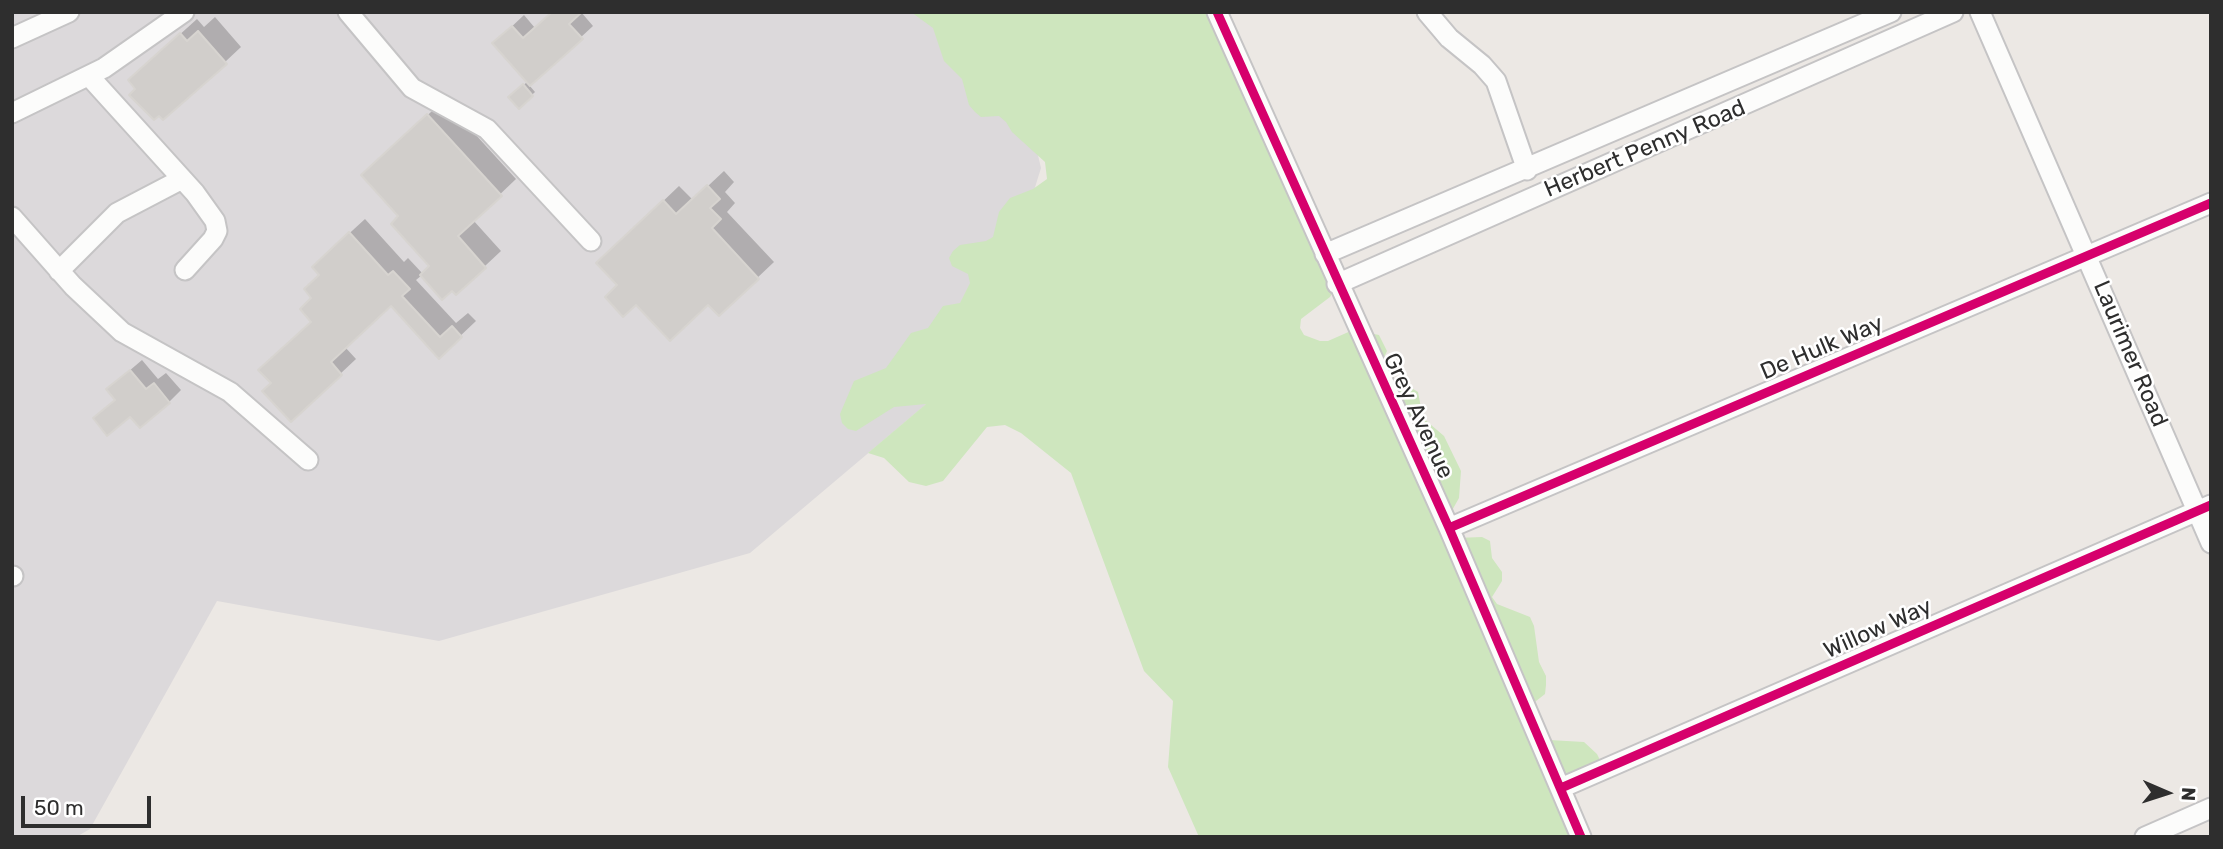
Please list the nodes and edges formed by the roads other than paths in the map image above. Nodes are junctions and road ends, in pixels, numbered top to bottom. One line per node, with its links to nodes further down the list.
1 (69, 12): 9 (street)
2 (184, 12): 10 (street)
3 (348, 12): 16 (street)
4 (1217, 12): 17 (street, Grey Avenue)
5 (1427, 12): 12 (street)
6 (1891, 12): 12 (street, Herbert Penny Road)
7 (1953, 12): 21 (street, Herbert Penny Road)
8 (1980, 12): 18 (street, Laurimer Road)
9 (12, 38)
10 (89, 76): 11 (street); 13 (street)
11 (12, 113)
12 (1527, 170): 17 (street, Herbert Penny Road)
13 (182, 179): 19 (street); 20 (street)
14 (2211, 203): 18 (street, De Hulk Way)
15 (12, 217): 20 (street)
16 (591, 241)
17 (1325, 254): 21 (street, Grey Avenue)
18 (2087, 256): 23 (street, Laurimer Road); 24 (street, De Hulk Way)
19 (185, 270)
20 (59, 271): 22 (street)
21 (1337, 284): 24 (street, Grey Avenue)
22 (309, 460)
23 (2204, 508): 25 (street, Laurimer Road); 26 (street, Willow Way)
24 (1448, 528): 26 (street, Grey Avenue)
25 (2211, 543)
26 (1560, 788): 28 (street, Grey Avenue)
27 (2211, 808): 29 (street)
28 (1581, 837)
29 (2145, 837)

